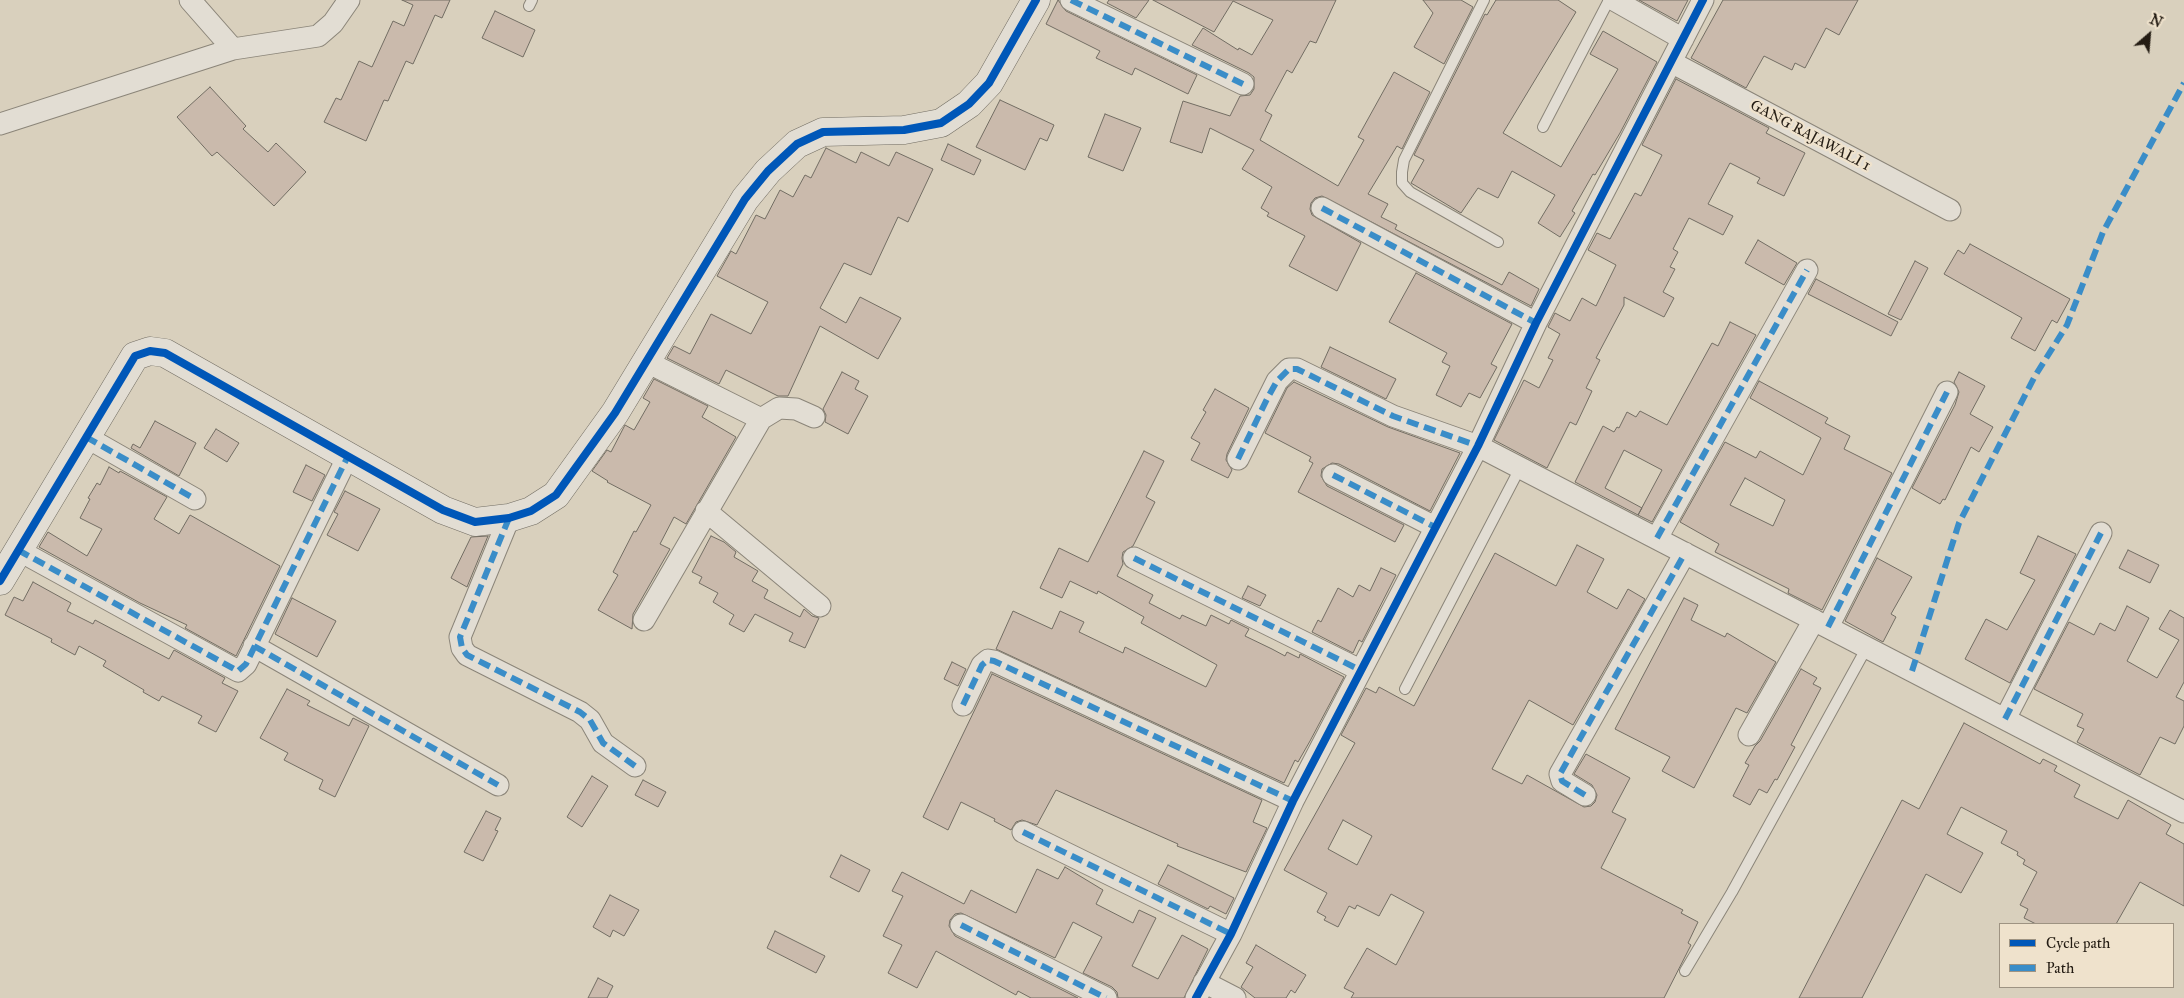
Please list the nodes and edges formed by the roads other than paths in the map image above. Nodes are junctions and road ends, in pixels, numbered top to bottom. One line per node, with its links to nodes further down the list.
1 (190, 0): 10 (street)
2 (349, 0): 10 (street)
3 (1036, 0): 20 (street)
4 (1071, 0): 12 (street)
5 (1484, 0): 17 (lane)
6 (1609, 0): 14 (lane)
7 (1614, 0): 9 (street)
8 (1703, 0): 9 (street)
9 (1683, 39): 11 (street)
10 (233, 49): 13 (street)
11 (1671, 62): 16 (street, GANG RAJAWALI 1); 19 (street)
12 (1244, 84)
13 (0, 124)
14 (1543, 127)
15 (1322, 208): 19 (street)
16 (1950, 210)
17 (1498, 242)
18 (1807, 270): 35 (street)
19 (1536, 323): 25 (street)
20 (647, 362): 23 (street); 32 (street)
21 (1947, 392): 42 (street)
22 (814, 417): 23 (street)
23 (761, 419): 31 (street)
24 (86, 437): 26 (street); 30 (street); 36 (street)
25 (1478, 446): 27 (street); 28 (street); 33 (street)
26 (348, 456): 32 (street); 43 (street)
27 (1238, 459)
28 (1520, 468): 35 (street); 46 (lane)
29 (1333, 475): 33 (street)
30 (195, 499)
31 (706, 511): 40 (street); 41 (street)
32 (509, 518): 50 (street)
33 (1435, 527): 45 (street)
34 (2100, 533): 48 (street)
35 (1657, 538): 37 (street)
36 (18, 550): 39 (street); 43 (street)
37 (1685, 553): 42 (street); 52 (street)
38 (1134, 558): 45 (street)
39 (0, 581)
40 (820, 606)
41 (644, 620)
42 (1821, 624): 44 (street); 49 (street)
43 (254, 646): 51 (street)
44 (1867, 648): 48 (street); 58 (lane)
45 (1360, 670): 53 (street)
46 (1405, 689)
47 (963, 706): 53 (street)
48 (2004, 719): 54 (street)
49 (1749, 735)
50 (635, 766)
51 (498, 785)
52 (1585, 795)
53 (1293, 801): 57 (street)
54 (2184, 812)
55 (1023, 832): 57 (street)
56 (961, 925): 60 (street)
57 (1231, 934): 59 (street)
58 (1686, 971)
59 (1200, 990): 61 (street)
60 (1106, 998)
61 (1234, 998)

